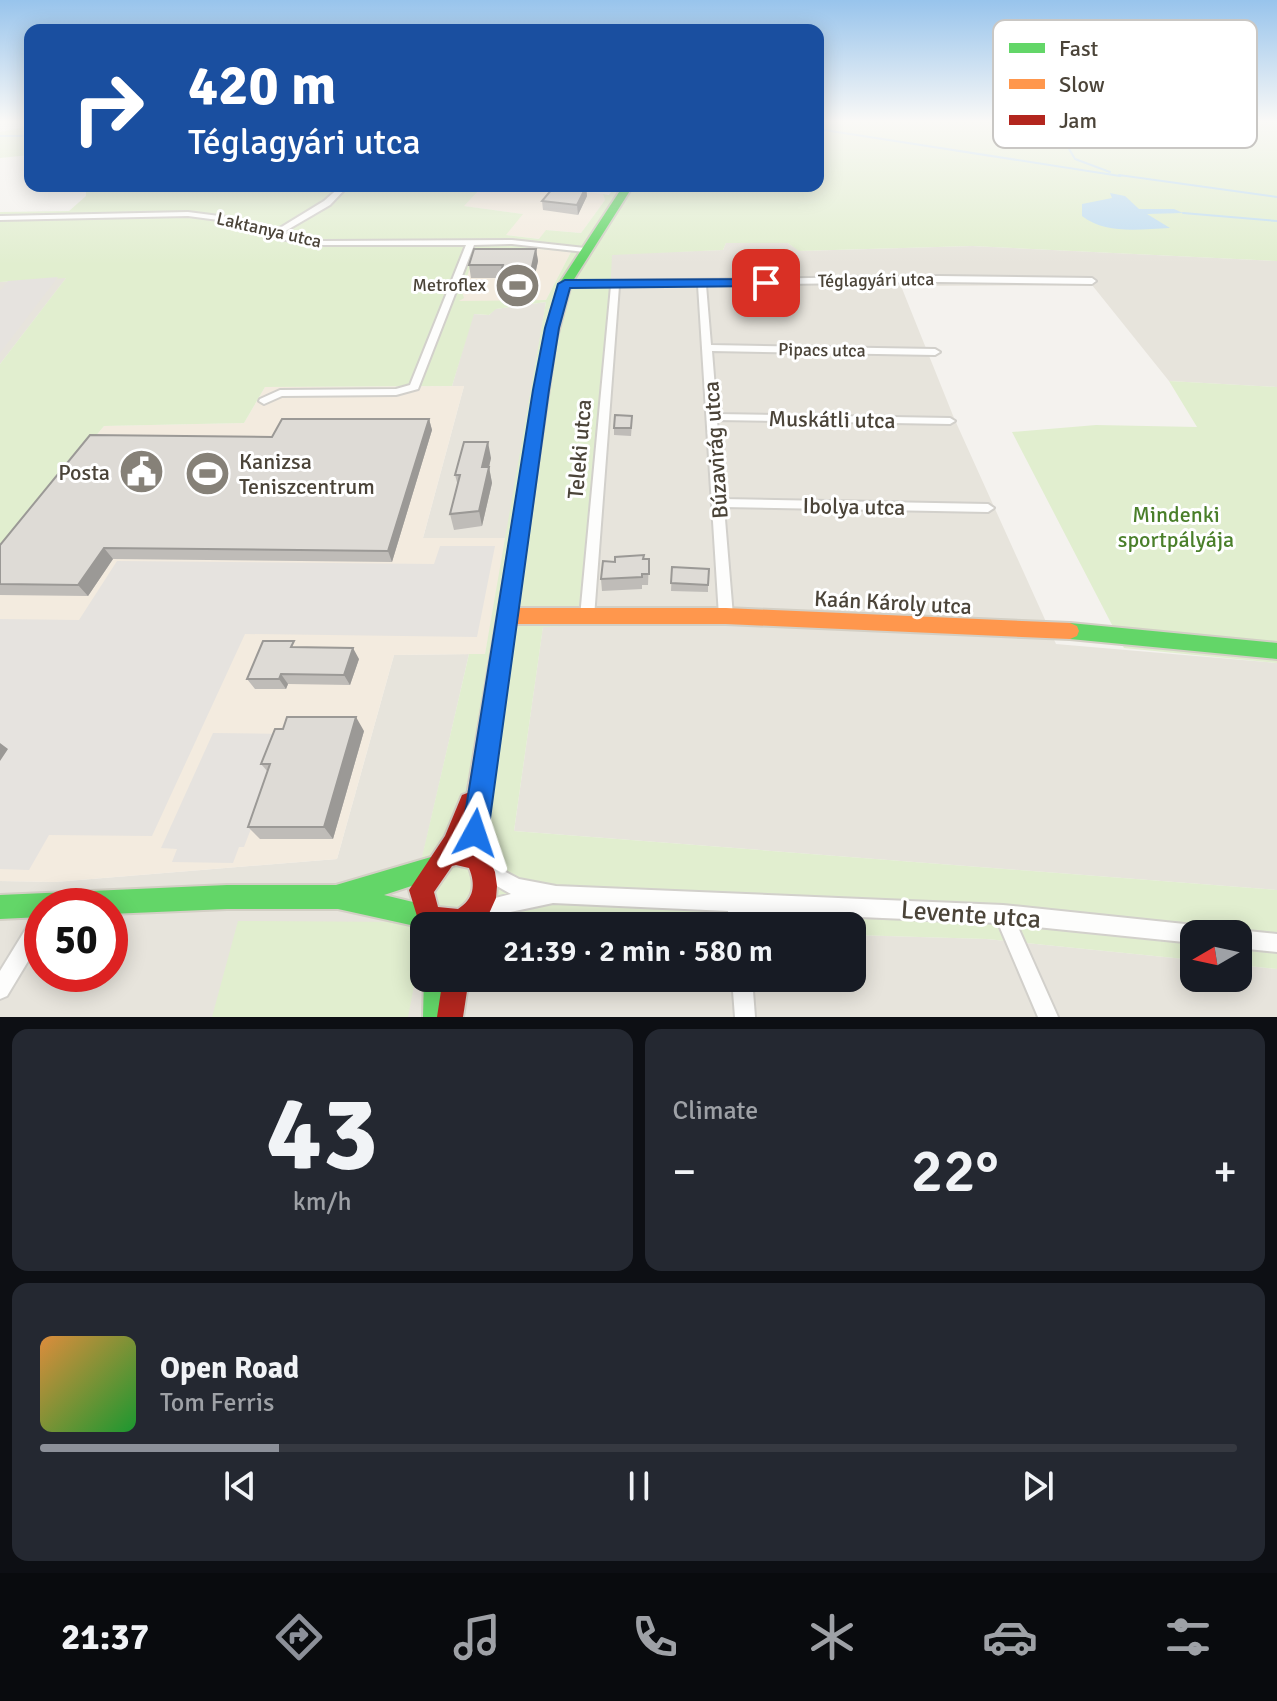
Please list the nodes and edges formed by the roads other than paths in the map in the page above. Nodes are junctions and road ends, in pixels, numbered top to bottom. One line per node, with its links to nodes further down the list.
1 (339, 192): 4 (street)
2 (624, 192): 6 (main road, Teleki utca)
3 (0, 218): 4 (street, Laktanya utca)
4 (276, 234): 5 (street, Laktanya utca)
5 (471, 242): 6 (street, Laktanya utca); 13 (street)
6 (585, 250): 8 (main road, Teleki utca)
7 (1092, 281): 10 (street, Téglagyári utca)
8 (565, 284): 9 (street, Téglagyári utca); 18 (main road, Teleki utca)
9 (615, 285): 10 (street, Téglagyári utca); 20 (street, Teleki utca)
10 (702, 285): 11 (street, Búzavirág utca)
11 (708, 348): 12 (street, Pipacs utca); 14 (street, Búzavirág utca)
12 (935, 352)
13 (264, 401)
14 (714, 417): 15 (street, Muskátli utca); 16 (street, Búzavirág utca)
15 (950, 421)
16 (719, 503): 17 (street, Ibolya utca); 19 (street, Búzavirág utca)
17 (988, 508)
18 (506, 616): 20 (main road, Kaán Károly utca); 22 (main road, Teleki utca)
19 (726, 616): 20 (main road, Kaán Károly utca); 21 (main road, Kaán Károly utca)
20 (587, 617)
21 (1277, 651)
22 (483, 763): 23 (main road, Teleki utca); 24 (main road, Teleki utca)
23 (445, 857): 24 (main road); 25 (main road)
24 (482, 864): 26 (street, Levente utca); 33 (main road)
25 (431, 869): 27 (main road); 32 (main road)
26 (556, 895): 29 (street, Levente utca); 34 (street, Levente utca)
27 (336, 897): 28 (main road); 37 (main road)
28 (128, 902)
29 (736, 903): 35 (street); 36 (street, Levente utca)
30 (24, 906): 31 (main road)
31 (0, 907)
32 (429, 912)
33 (475, 912)
34 (494, 912)
35 (737, 912)
36 (1003, 914): 38 (street, Levente utca); 49 (street)
37 (410, 916)
38 (1180, 933)
39 (1252, 940): 40 (street)
40 (1277, 943)
41 (24, 950): 42 (street)
42 (0, 989)
43 (436, 992): 46 (main road)
44 (454, 992): 47 (main road)
45 (743, 992): 48 (street)
46 (436, 1017)
47 (450, 1017)
48 (745, 1017)
49 (1048, 1017)

